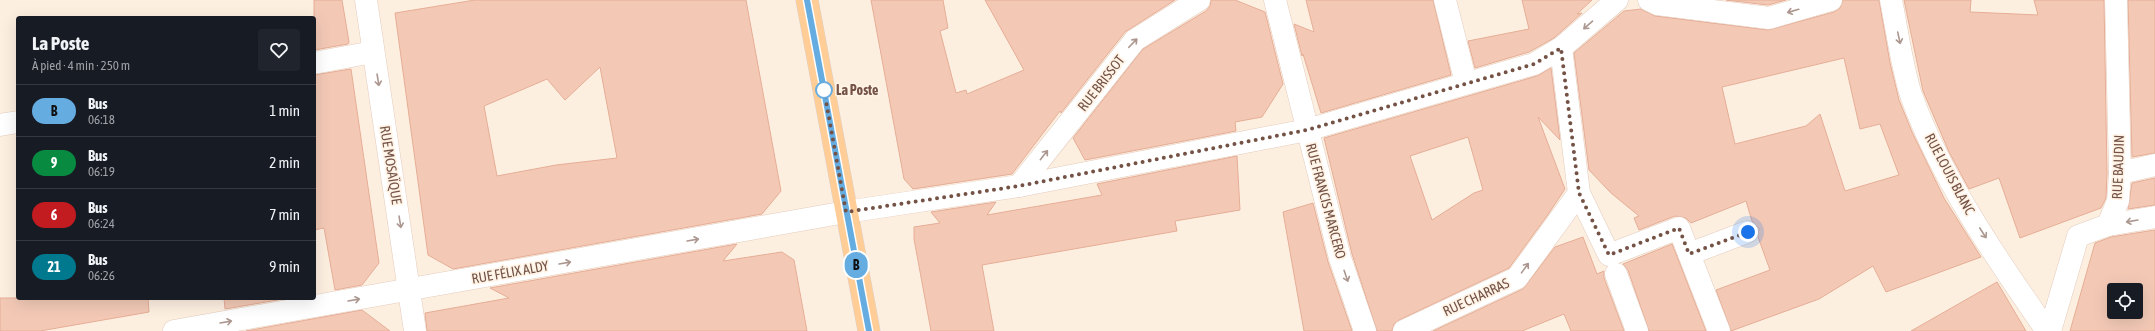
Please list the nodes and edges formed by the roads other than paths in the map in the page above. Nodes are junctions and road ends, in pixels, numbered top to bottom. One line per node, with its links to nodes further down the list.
1 (366, 0): 12 (street, RUE MOSAÏQUE)
2 (807, 0): 22 (main road)
3 (1199, 0): 20 (street, RUE BRISSOT, one-way to 3)
4 (1275, 0): 17 (street, RUE FRANCIS MARCERO)
5 (1446, 0): 14 (street)
6 (1617, 0): 11 (street, RUE FÉLIX ALDY, one-way to 11)
7 (1831, 0): 10 (street, one-way to 10)
8 (1891, 0): 36 (street, RUE LOUIS BLANC, one-way to 36)
9 (2116, 0): 19 (street, RUE BAUDIN)
10 (1654, 1)
11 (1561, 48): 14 (street, RUE FÉLIX ALDY); 21 (street)
12 (374, 52): 13 (street); 28 (street, RUE MOSAÏQUE, one-way to 28)
13 (316, 63)
14 (1466, 83): 17 (street, RUE FÉLIX ALDY)
15 (16, 122): 16 (street)
16 (0, 125)
17 (1307, 130): 20 (street, RUE FÉLIX ALDY); 32 (street, RUE FRANCIS MARCERO, one-way to 32)
18 (2155, 165): 19 (street)
19 (2120, 173): 24 (street, RUE BAUDIN)
20 (1019, 186): 22 (street, RUE FÉLIX ALDY)
21 (1579, 193): 26 (street); 33 (street, RUE CHARRAS, one-way to 21)
22 (846, 212): 28 (street, RUE FÉLIX ALDY, one-way to 22); 31 (main road)
23 (2155, 217): 24 (street, one-way to 24)
24 (2108, 225): 36 (street)
25 (1748, 232): 26 (street)
26 (1689, 254): 35 (street)
27 (1616, 274): 34 (street)
28 (410, 290): 29 (street, RUE FÉLIX ALDY, one-way to 28); 30 (street, RUE MOSAÏQUE)
29 (174, 331)
30 (415, 331)
31 (869, 331)
32 (1365, 331)
33 (1404, 331)
34 (1637, 331)
35 (1719, 331)
36 (2049, 331)

